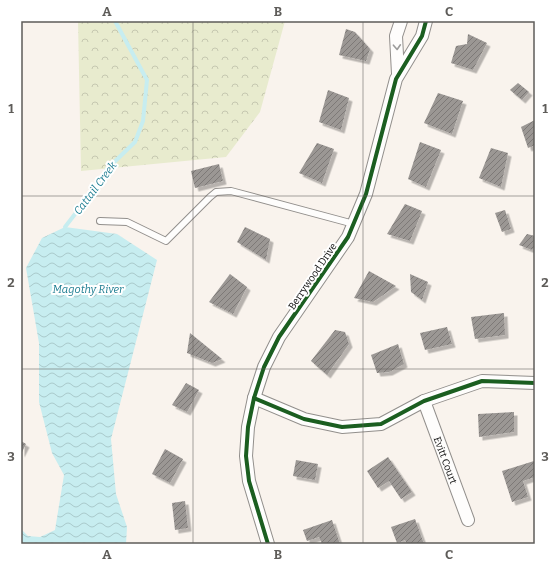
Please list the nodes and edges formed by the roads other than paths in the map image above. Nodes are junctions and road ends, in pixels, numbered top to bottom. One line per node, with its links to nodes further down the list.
1 (401, 21): 3 (street, Berrywood Drive, one-way to 3)
2 (426, 21): 3 (street, Berrywood Drive)
3 (398, 74): 5 (street, Berrywood Drive)
4 (100, 220): 5 (lane)
5 (354, 224): 7 (street, Berrywood Drive)
6 (535, 383): 8 (street)
7 (254, 398): 8 (street); 10 (street, Berrywood Drive)
8 (424, 401): 9 (street, Evitt Court)
9 (468, 520)
10 (268, 544)

